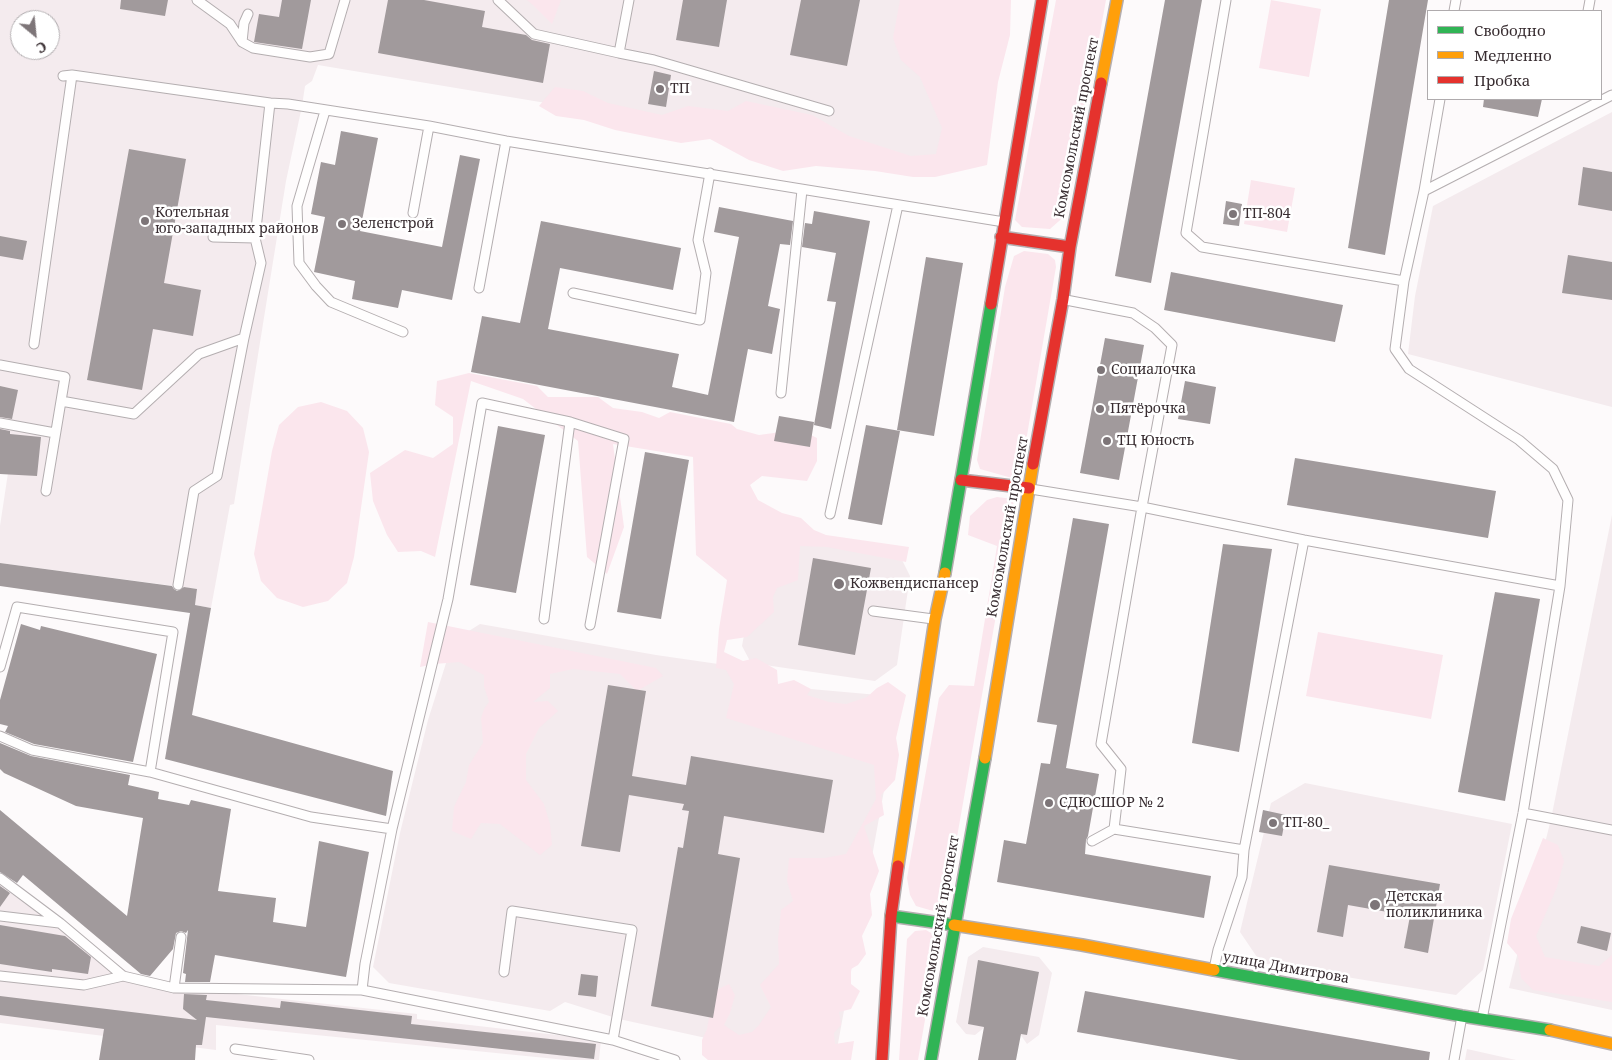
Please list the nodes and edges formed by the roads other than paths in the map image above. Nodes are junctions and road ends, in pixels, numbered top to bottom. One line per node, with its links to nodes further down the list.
1 (197, 0): 9 (lane)
2 (345, 0): 9 (lane)
3 (498, 0): 10 (lane)
4 (629, 0): 10 (lane)
5 (1042, 0): 25 (main road)
6 (1117, 0): 29 (main road, Комсомольский проспект)
7 (1226, 0): 30 (lane)
8 (248, 14): 9 (lane)
9 (242, 42)
10 (619, 52): 17 (lane)
11 (1612, 95): 15 (lane)
12 (1440, 100): 22 (lane)
13 (1584, 100): 15 (lane)
14 (270, 103): 16 (lane); 28 (lane); 36 (lane)
15 (1585, 110): 22 (lane)
16 (325, 111): 18 (lane); 34 (lane)
17 (829, 111)
18 (429, 126): 19 (lane); 24 (lane)
19 (506, 141): 20 (lane); 31 (lane)
20 (710, 173): 21 (lane); 32 (lane)
21 (802, 190): 23 (lane); 38 (lane)
22 (1424, 191): 30 (lane)
23 (898, 205): 25 (lane); 47 (lane)
24 (413, 213)
25 (1004, 222): 26 (main road)
26 (1001, 237): 29 (main road); 43 (main road)
27 (213, 238): 28 (lane)
28 (256, 238): 35 (lane)
29 (1070, 247): 33 (main road, Комсомольский проспект)
30 (1404, 281): 50 (lane)
31 (479, 288)
32 (573, 293)
33 (1063, 299): 44 (main road, Комсомольский проспект); 46 (lane)
34 (403, 332)
35 (244, 338): 39 (lane); 49 (lane)
36 (34, 344)
37 (0, 366): 39 (lane)
38 (782, 393)
39 (61, 401): 42 (lane)
40 (570, 422): 52 (lane); 54 (lane); 59 (lane)
41 (0, 423): 42 (lane)
42 (55, 432): 45 (lane)
43 (961, 480): 44 (main road); 53 (main road)
44 (1029, 488): 46 (lane); 68 (main road, Комсомольский проспект)
45 (46, 492)
46 (1142, 507): 48 (lane); 60 (lane)
47 (830, 514)
48 (1304, 540): 50 (lane); 63 (lane)
49 (178, 585)
50 (1560, 586): 58 (lane)
51 (873, 611): 53 (lane)
52 (544, 619)
53 (935, 619): 66 (main road)
54 (590, 625)
55 (0, 667): 57 (lane)
56 (0, 736): 57 (lane)
57 (150, 772): 59 (lane)
58 (1523, 813): 61 (lane); 77 (lane)
59 (392, 829): 75 (lane)
60 (1114, 829): 62 (lane); 63 (lane)
61 (1612, 830)
62 (1092, 841)
63 (1244, 850): 70 (lane)
64 (0, 878): 67 (lane)
65 (0, 916): 67 (lane)
66 (891, 916): 68 (main road, улица Димитрова); 83 (main road)
67 (60, 923): 73 (lane)
68 (954, 925): 70 (main road, улица Димитрова); 84 (main road, Комсомольский проспект)
69 (181, 937): 74 (lane)
70 (1214, 971): 76 (main road, улица Димитрова)
71 (504, 972): 78 (lane)
72 (0, 976): 73 (lane)
73 (123, 976): 74 (lane)
74 (174, 988): 75 (lane)
75 (362, 990): 78 (lane)
76 (1462, 1016): 77 (main road, улица Димитрова); 85 (lane)
77 (1482, 1019): 79 (main road, улица Димитрова)
78 (613, 1040): 82 (lane)
79 (1612, 1044)
80 (234, 1049): 81 (lane)
81 (309, 1060)
82 (675, 1060)
83 (882, 1060)
84 (930, 1060)
85 (1454, 1060)

